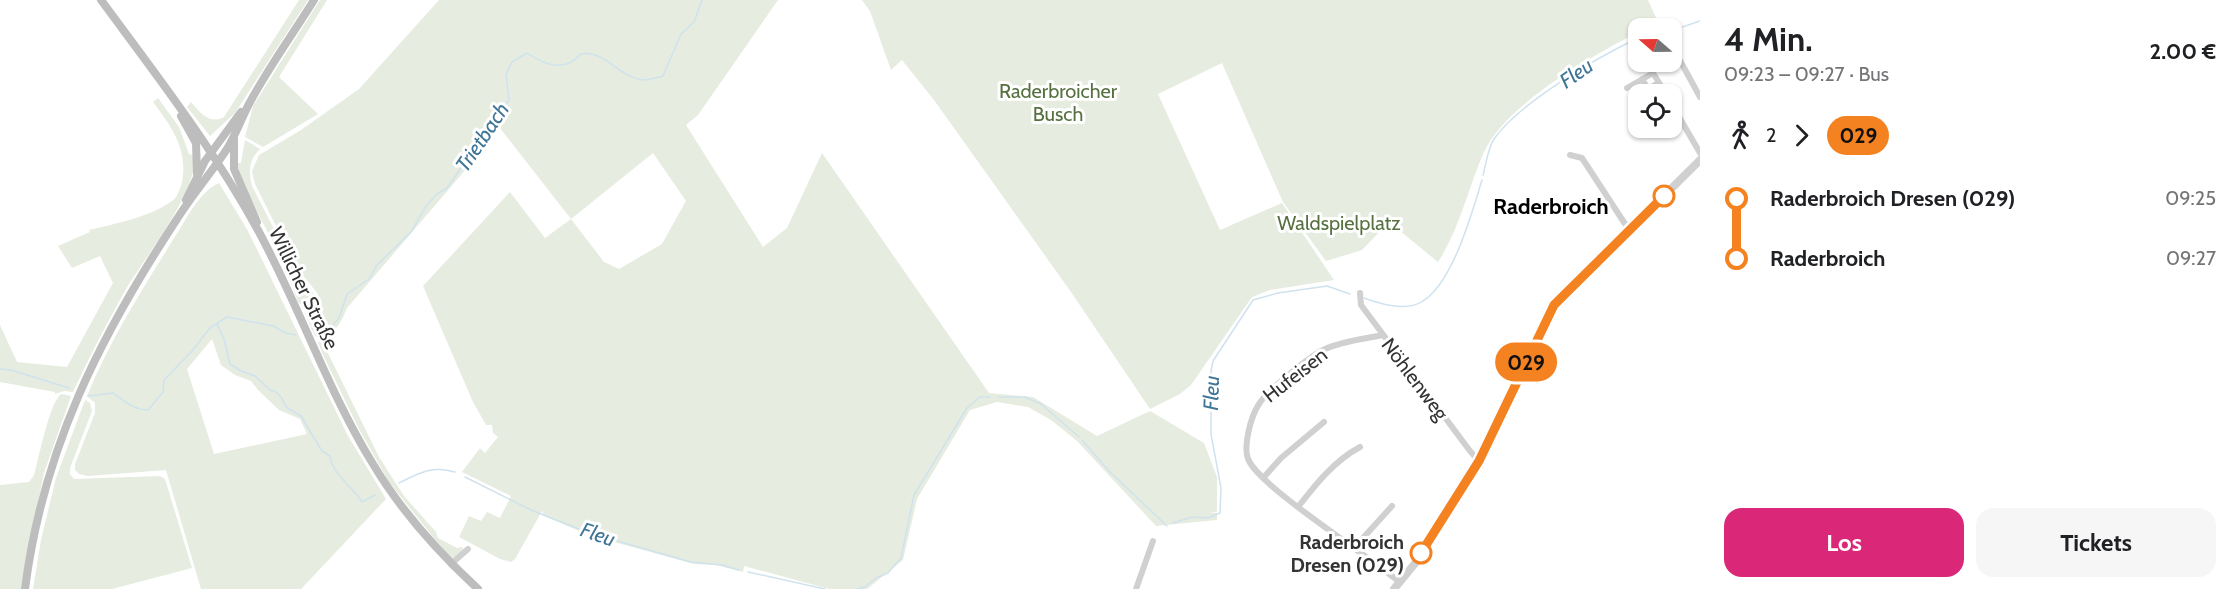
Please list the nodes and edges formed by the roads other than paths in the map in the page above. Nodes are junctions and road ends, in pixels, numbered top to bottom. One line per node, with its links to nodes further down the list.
1 (101, 0): 7 (main road, Willicher Straße)
2 (314, 0): 9 (main road)
3 (1682, 64): 8 (street)
4 (1642, 79): 5 (street); 5 (street); 6 (street)
5 (1659, 83)
6 (1627, 88)
7 (168, 92): 12 (main road, Willicher Straße); 17 (main road)
8 (1700, 97)
9 (248, 105): 11 (main road); 12 (main road)
10 (1682, 122): 13 (street)
11 (235, 136): 16 (main road); 20 (main road)
12 (212, 152): 16 (main road, Willicher Straße); 17 (main road)
13 (1700, 153)
14 (1570, 154): 19 (street)
15 (1700, 160): 19 (street)
16 (218, 161): 18 (main road); 20 (main road, Willicher Straße)
17 (197, 177): 18 (main road)
18 (178, 216): 34 (main road)
19 (1629, 230): 25 (street)
20 (259, 232): 32 (main road, Willicher Straße)
21 (1360, 293): 22 (street, Nöhlenweg)
22 (1383, 335): 25 (street, Nöhlenweg); 26 (street, Hufeisen)
23 (1324, 422): 26 (street)
24 (1360, 447): 28 (street)
25 (1479, 461): 33 (street)
26 (1264, 477): 28 (street, Hufeisen)
27 (1392, 506): 30 (street)
28 (1298, 507): 30 (street, Hufeisen)
29 (1153, 541): 36 (street)
30 (1354, 548): 33 (street, Hufeisen)
31 (468, 549): 32 (street)
32 (451, 564): 35 (main road, Willicher Straße)
33 (1400, 582): 37 (street)
34 (25, 589)
35 (478, 589)
36 (1136, 589)
37 (1394, 589)

